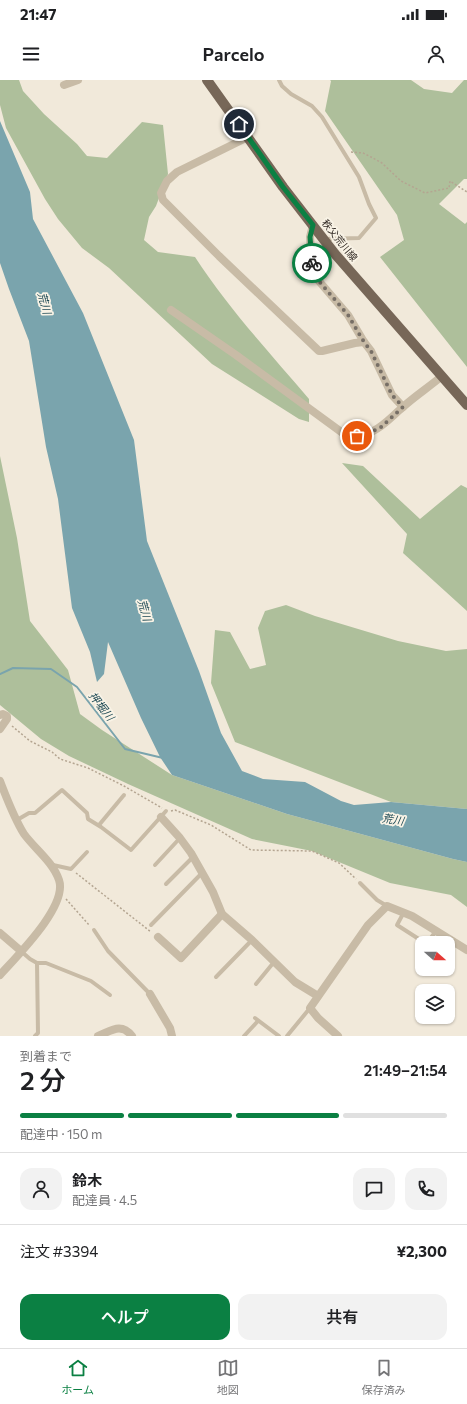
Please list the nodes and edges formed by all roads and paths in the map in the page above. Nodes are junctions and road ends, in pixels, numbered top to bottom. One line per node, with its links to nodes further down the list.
1 (78, 80): 4 (street)
2 (208, 80): 5 (main road, 秩父荒川線)
3 (280, 80): 6 (lane)
4 (64, 85)
5 (248, 137): 8 (main road, 秩父荒川線); 11 (street)
6 (345, 152): 7 (path); 9 (lane)
7 (467, 192)
8 (313, 225): 9 (main road, 秩父荒川線); 11 (street)
9 (324, 239): 12 (main road, 秩父荒川線)
10 (171, 310): 14 (street)
11 (364, 342): 14 (street)
12 (442, 376): 13 (main road, 秩父荒川線); 14 (street)
13 (467, 405)
14 (403, 407)
15 (4, 717): 16 (street); 19 (path)
16 (0, 729)
17 (0, 781): 20 (street)
18 (124, 795): 21 (lane)
19 (164, 814): 21 (lane); 22 (street); 29 (path)
20 (17, 820): 21 (lane); 25 (street)
21 (99, 825)
22 (180, 838): 24 (street); 26 (lane)
23 (86, 852): 27 (lane)
24 (193, 857): 28 (street); 30 (lane)
25 (51, 865): 27 (lane); 31 (street)
26 (155, 865)
27 (71, 869): 41 (path)
28 (202, 873): 34 (street); 35 (lane)
29 (360, 883): 32 (lane)
30 (166, 884)
31 (60, 894): 36 (path); 44 (street)
32 (387, 906): 33 (street); 52 (street)
33 (404, 912): 37 (street); 39 (lane)
34 (222, 914): 41 (street); 42 (street)
35 (151, 926)
36 (94, 930): 50 (lane)
37 (436, 930): 40 (lane); 43 (street)
38 (0, 934): 44 (street)
39 (415, 936)
40 (431, 936)
41 (158, 937)
42 (252, 940): 45 (street); 48 (lane)
43 (467, 950)
44 (21, 951): 46 (lane); 47 (street)
45 (274, 962): 49 (lane); 52 (street)
46 (37, 963): 51 (lane); 54 (lane)
47 (0, 974)
48 (216, 977)
49 (256, 984)
50 (150, 994): 57 (street)
51 (110, 995)
52 (318, 996): 53 (street)
53 (310, 1008): 60 (lane); 61 (street)
54 (36, 1036)
55 (98, 1036): 56 (street)
56 (132, 1036)
57 (172, 1036)
58 (244, 1036): 59 (lane)
59 (279, 1036)
60 (287, 1036)
61 (338, 1036)

